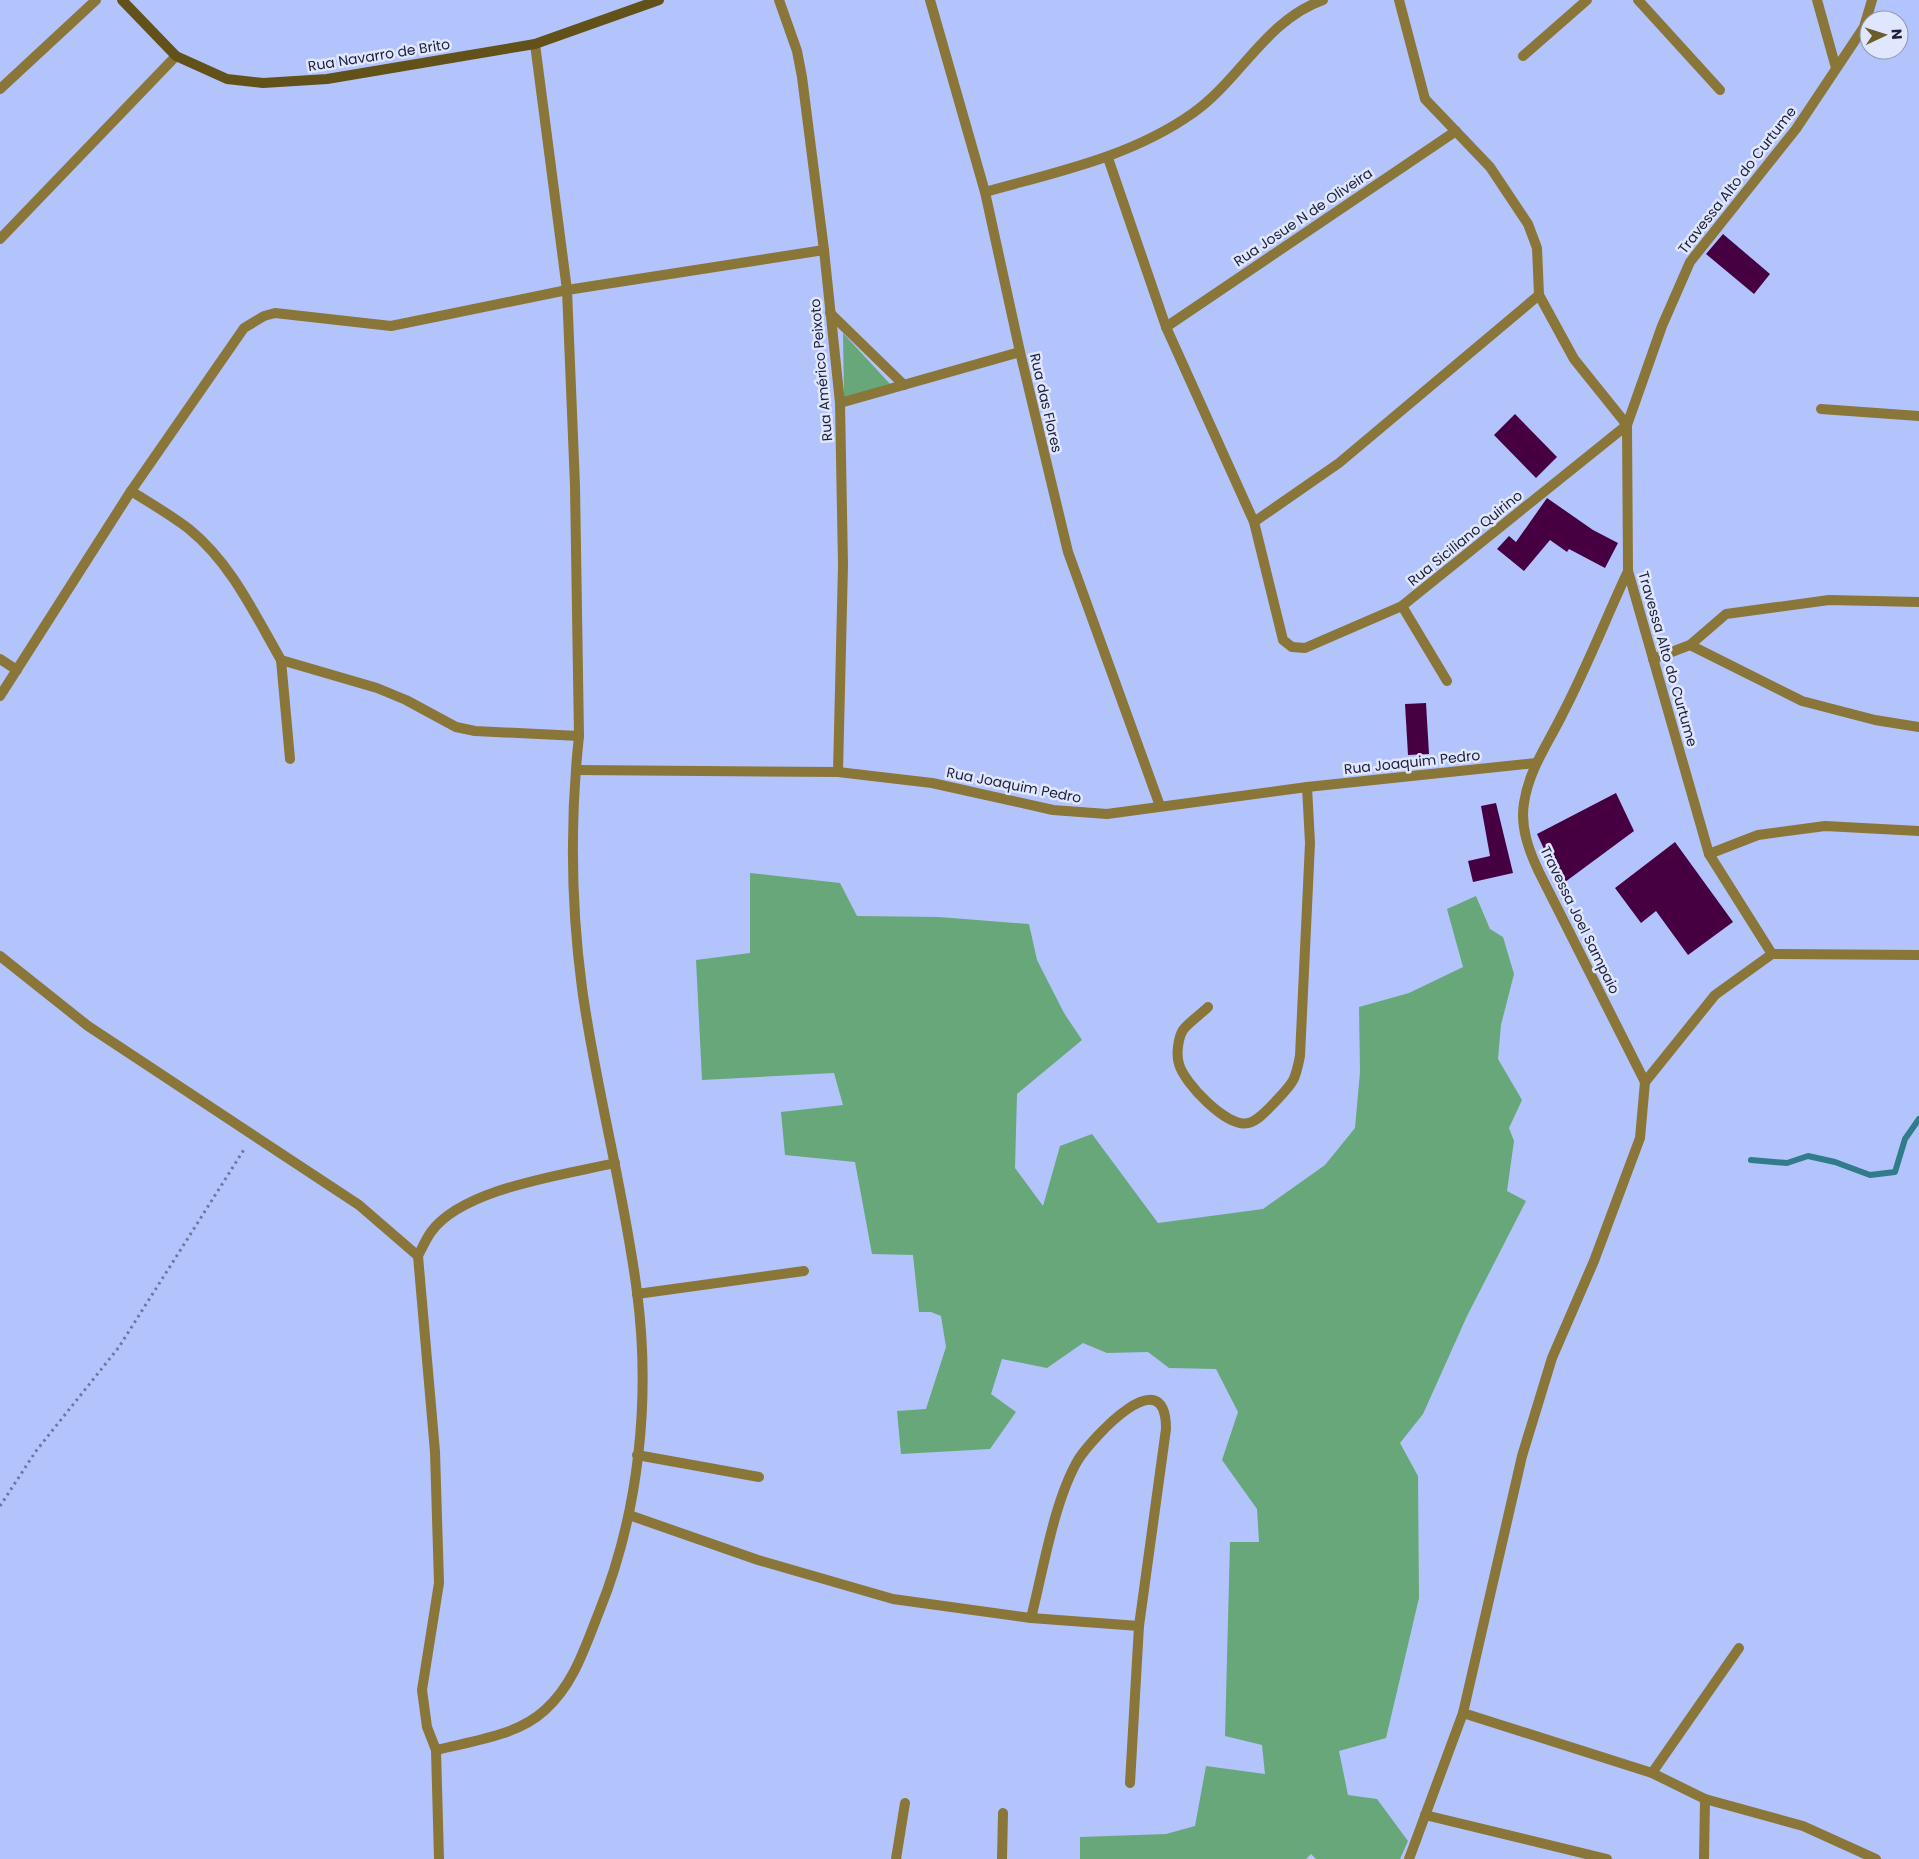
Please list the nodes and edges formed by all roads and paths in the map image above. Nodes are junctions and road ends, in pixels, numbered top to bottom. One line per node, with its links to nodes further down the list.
1 (96, 0): 16 (street)
2 (122, 0): 13 (main road, Rua Navarro de Brito)
3 (660, 0): 12 (main road, Rua Navarro de Brito)
4 (779, 0): 22 (street, Rua Américo Peixoto)
5 (930, 0): 20 (street, Rua das Flores)
6 (1323, 0): 19 (street)
7 (1399, 0): 18 (street)
8 (1587, 0): 14 (street)
9 (1638, 0): 17 (street)
10 (1817, 0): 15 (street)
11 (1872, 0): 15 (street, Travessa Alto do Curtume)
12 (535, 44): 13 (main road, Rua Navarro de Brito); 23 (street)
13 (176, 56): 21 (street)
14 (1523, 56)
15 (1836, 68): 32 (street, Travessa Alto do Curtume)
16 (0, 89)
17 (1720, 90)
18 (1456, 131): 24 (street); 26 (street, Rua Josue N de Oliveira)
19 (1108, 158): 20 (street); 26 (street)
20 (985, 192): 27 (street, Rua das Flores)
21 (0, 239)
22 (824, 250): 23 (street); 25 (street, Rua Américo Peixoto)
23 (566, 290): 33 (street); 46 (street)
24 (1539, 295): 32 (street); 34 (street)
25 (830, 313): 28 (street); 29 (street, Rua Américo Peixoto)
26 (1166, 326): 34 (street)
27 (1020, 352): 28 (street); 52 (street, Rua das Flores)
28 (904, 385): 29 (street)
29 (840, 403): 50 (street, Rua Américo Peixoto)
30 (1821, 409): 31 (street)
31 (1919, 416)
32 (1627, 425): 35 (street, Travessa Alto do Curtume); 37 (street, Rua Siciliano Quirino)
33 (131, 491): 41 (street); 42 (street)
34 (1254, 522): 37 (street, Rua Siciliano Quirino)
35 (1628, 571): 40 (street, Travessa Alto do Curtume); 48 (street, Travessa Joel Sampaio)
36 (1919, 602): 38 (street)
37 (1402, 606): 43 (street)
38 (1690, 645): 40 (street); 45 (street)
39 (0, 659): 42 (street)
40 (1653, 659): 54 (street, Travessa Alto do Curtume)
41 (281, 660): 46 (street); 47 (street)
42 (18, 670): 44 (street)
43 (1447, 680)
44 (0, 696)
45 (1919, 727)
46 (579, 736): 49 (street)
47 (290, 759)
48 (1536, 763): 51 (street, Rua Joaquim Pedro); 59 (street, Travessa Joel Sampaio)
49 (576, 770): 50 (street, Rua Joaquim Pedro); 61 (street)
50 (838, 772): 52 (street, Rua Joaquim Pedro)
51 (1307, 787): 52 (street, Rua Joaquim Pedro); 58 (street)
52 (1160, 806)
53 (1919, 831): 54 (street)
54 (1709, 854): 55 (street, Travessa Alto do Curtume)
55 (1772, 954): 56 (street); 59 (street)
56 (1919, 954)
57 (0, 956): 60 (street)
58 (1208, 1007)
59 (1645, 1082): 72 (street)
60 (252, 1136): 62 (street); 67 (path)
61 (615, 1163): 62 (street); 64 (street)
62 (418, 1256): 73 (street)
63 (804, 1271): 64 (street)
64 (637, 1294): 65 (street)
65 (637, 1455): 66 (street); 68 (street)
66 (759, 1477)
67 (0, 1506)
68 (630, 1514): 69 (street); 73 (street)
69 (1032, 1618): 70 (street); 70 (street)
70 (1139, 1626): 75 (street)
71 (1739, 1648): 74 (street)
72 (1463, 1713): 74 (street); 79 (street)
73 (436, 1750): 80 (street)
74 (1652, 1773): 76 (street)
75 (1130, 1783)
76 (1705, 1798): 85 (street); 86 (street)
77 (905, 1803): 81 (street)
78 (1003, 1813): 82 (street)
79 (1425, 1815): 83 (street); 84 (street)
80 (439, 1859)
81 (896, 1859)
82 (1002, 1859)
83 (1409, 1859)
84 (1607, 1859)
85 (1704, 1859)
86 (1876, 1859)

